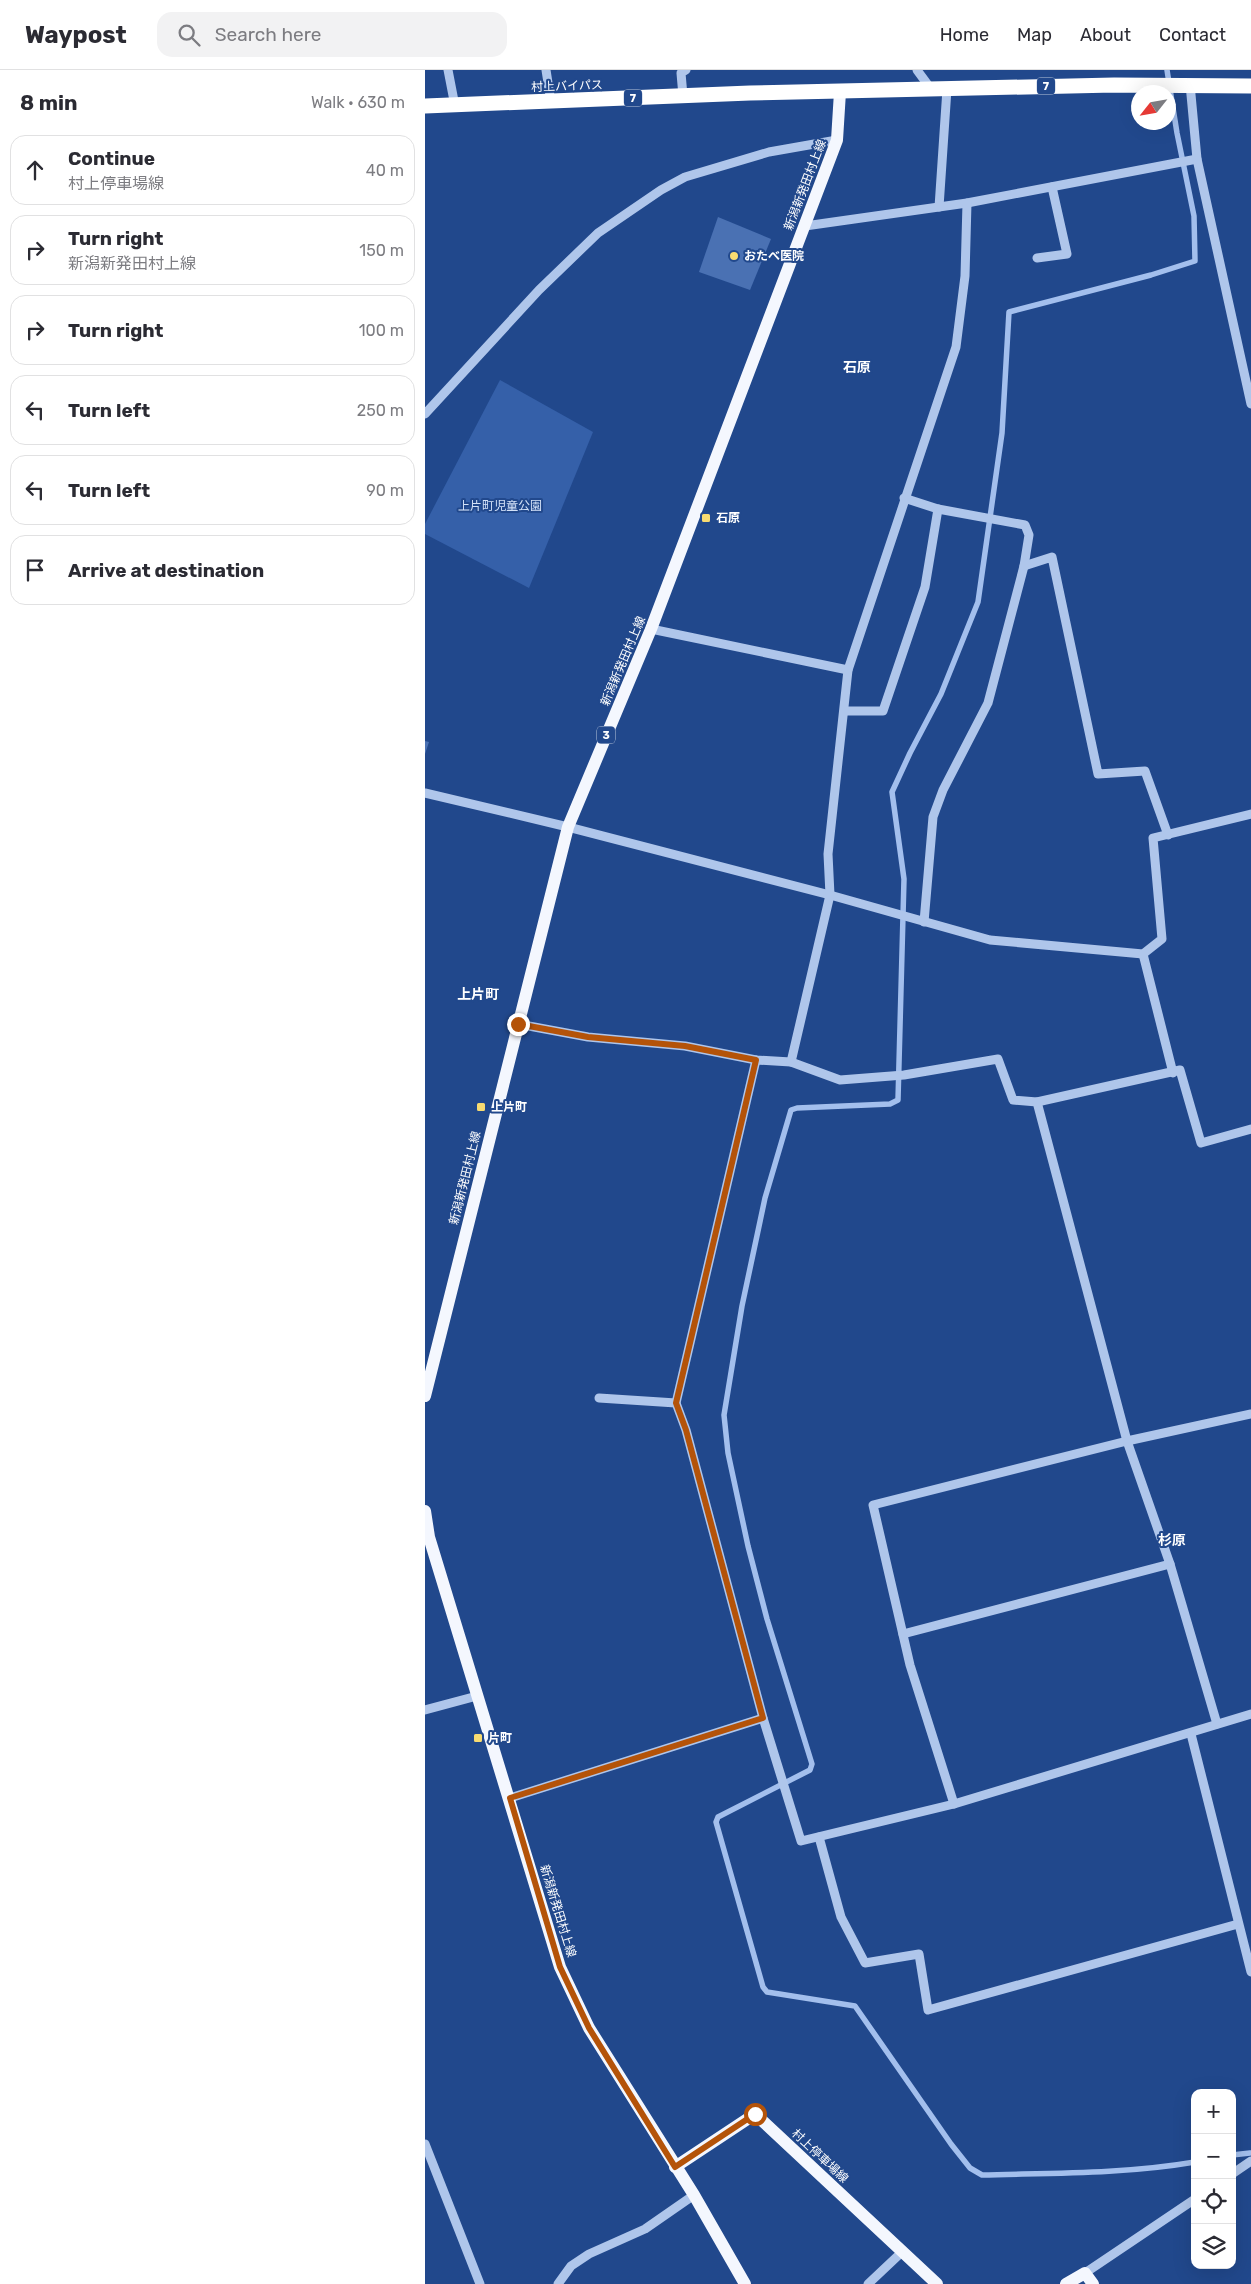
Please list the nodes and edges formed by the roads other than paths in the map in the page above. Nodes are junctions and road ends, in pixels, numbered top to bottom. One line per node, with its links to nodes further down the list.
1 (448, 70): 13 (street)
2 (546, 70): 11 (street)
3 (687, 70): 10 (street)
4 (917, 70): 7 (street)
5 (1190, 84): 6 (highway, 村上バイパス / 7); 8 (highway, 村上バイパス / 7); 15 (street)
6 (1251, 86)
7 (931, 89): 8 (highway, 村上バイパス / 7); 9 (highway, 村上バイパス / 7)
8 (947, 89): 18 (street)
9 (840, 92): 10 (highway, 村上バイパス / 7); 14 (main road, 新潟新発田村上線 / 3)
10 (683, 96): 11 (highway, 村上バイパス / 7)
11 (551, 102): 13 (highway, 村上バイパス / 7)
12 (425, 106): 13 (highway, 村上バイパス / 7)
13 (455, 106)
14 (837, 140): 19 (main road, 新潟新発田村上線 / 3); 23 (street)
15 (1197, 159): 16 (street); 21 (street)
16 (1052, 187): 17 (street); 20 (street)
17 (967, 203): 18 (street); 24 (street)
18 (939, 207): 19 (street)
19 (805, 226): 27 (main road, 新潟新発田村上線 / 3)
20 (1037, 258)
21 (1249, 390): 22 (street)
22 (1251, 404)
23 (425, 414)
24 (904, 498): 25 (street); 28 (street)
25 (938, 508): 26 (street); 29 (street)
26 (1024, 566): 33 (street); 35 (street)
27 (651, 630): 28 (street); 32 (main road, 新潟新発田村上線 / 3)
28 (848, 670): 29 (street)
29 (845, 710): 34 (street)
30 (425, 793): 32 (street)
31 (1251, 814): 33 (street)
32 (567, 827): 34 (street); 37 (main road, 新潟新発田村上線 / 3)
33 (1168, 834): 36 (street)
34 (830, 895): 35 (street); 39 (street)
35 (924, 922): 36 (street)
36 (1143, 954): 40 (street)
37 (518, 1024): 38 (street); 43 (main road, 新潟新発田村上線 / 3)
38 (756, 1060): 39 (street); 45 (street)
39 (791, 1062): 41 (street)
40 (1173, 1073): 41 (street); 42 (street)
41 (1037, 1102): 47 (street)
42 (1251, 1129)
43 (425, 1396)
44 (599, 1398): 45 (street)
45 (676, 1403): 54 (street)
46 (1251, 1414): 47 (street)
47 (1127, 1441): 49 (street); 50 (street)
48 (425, 1511): 51 (main road, 新潟新発田村上線)
49 (1170, 1564): 50 (street); 55 (street)
50 (903, 1634): 58 (street)
51 (477, 1696): 52 (street); 57 (main road, 新潟新発田村上線)
52 (425, 1710)
53 (1251, 1714): 55 (street)
54 (763, 1718): 57 (street); 59 (street)
55 (1217, 1724): 56 (street)
56 (1191, 1734): 58 (street); 60 (street)
57 (510, 1798): 64 (main road, 新潟新発田村上線)
58 (954, 1804): 59 (street)
59 (819, 1837): 60 (street)
60 (1238, 1924): 61 (street)
61 (1251, 1972)
62 (425, 2144): 70 (street)
63 (1251, 2162): 65 (street)
64 (675, 2167): 66 (main road, 新潟新発田村上線); 68 (main road, 村上停車場線)
65 (1236, 2171)
66 (694, 2195): 71 (street); 72 (main road, 新潟新発田村上線)
67 (1191, 2202): 69 (street)
68 (903, 2251): 73 (street); 74 (main road, 村上停車場線)
69 (1085, 2273): 75 (main road); 76 (main road)
70 (480, 2284)
71 (558, 2284)
72 (745, 2284)
73 (868, 2284)
74 (937, 2284)
75 (1066, 2284)
76 (1093, 2284)

